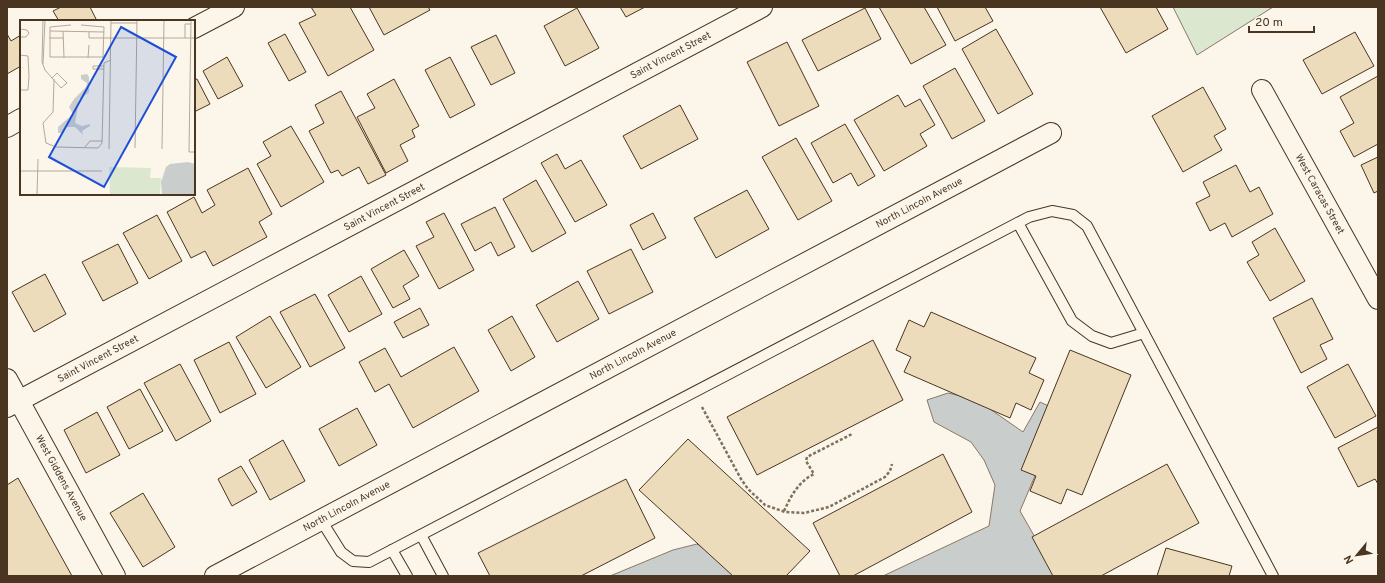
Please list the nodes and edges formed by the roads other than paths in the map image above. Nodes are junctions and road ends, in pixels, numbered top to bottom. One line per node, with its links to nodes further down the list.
1 (234, 7): 3 (street)
2 (762, 7): 12 (street, Saint Vincent Street)
3 (195, 27)
4 (1262, 90): 9 (street, West Caracas Street)
5 (20, 120): 6 (street)
6 (7, 127)
7 (1051, 133): 13 (street, North Lincoln Avenue)
8 (1018, 223): 10 (lane); 10 (lane); 14 (lane)
9 (1378, 299)
10 (1144, 333): 20 (lane)
11 (7, 379): 12 (street, West Giddens Avenue)
12 (13, 404): 16 (street, West Giddens Avenue)
13 (321, 520): 15 (lane); 17 (street, North Lincoln Avenue)
14 (421, 535): 15 (lane); 19 (lane)
15 (392, 550): 18 (lane)
16 (115, 576)
17 (215, 576)
18 (407, 576)
19 (443, 576)
20 (1273, 576)

